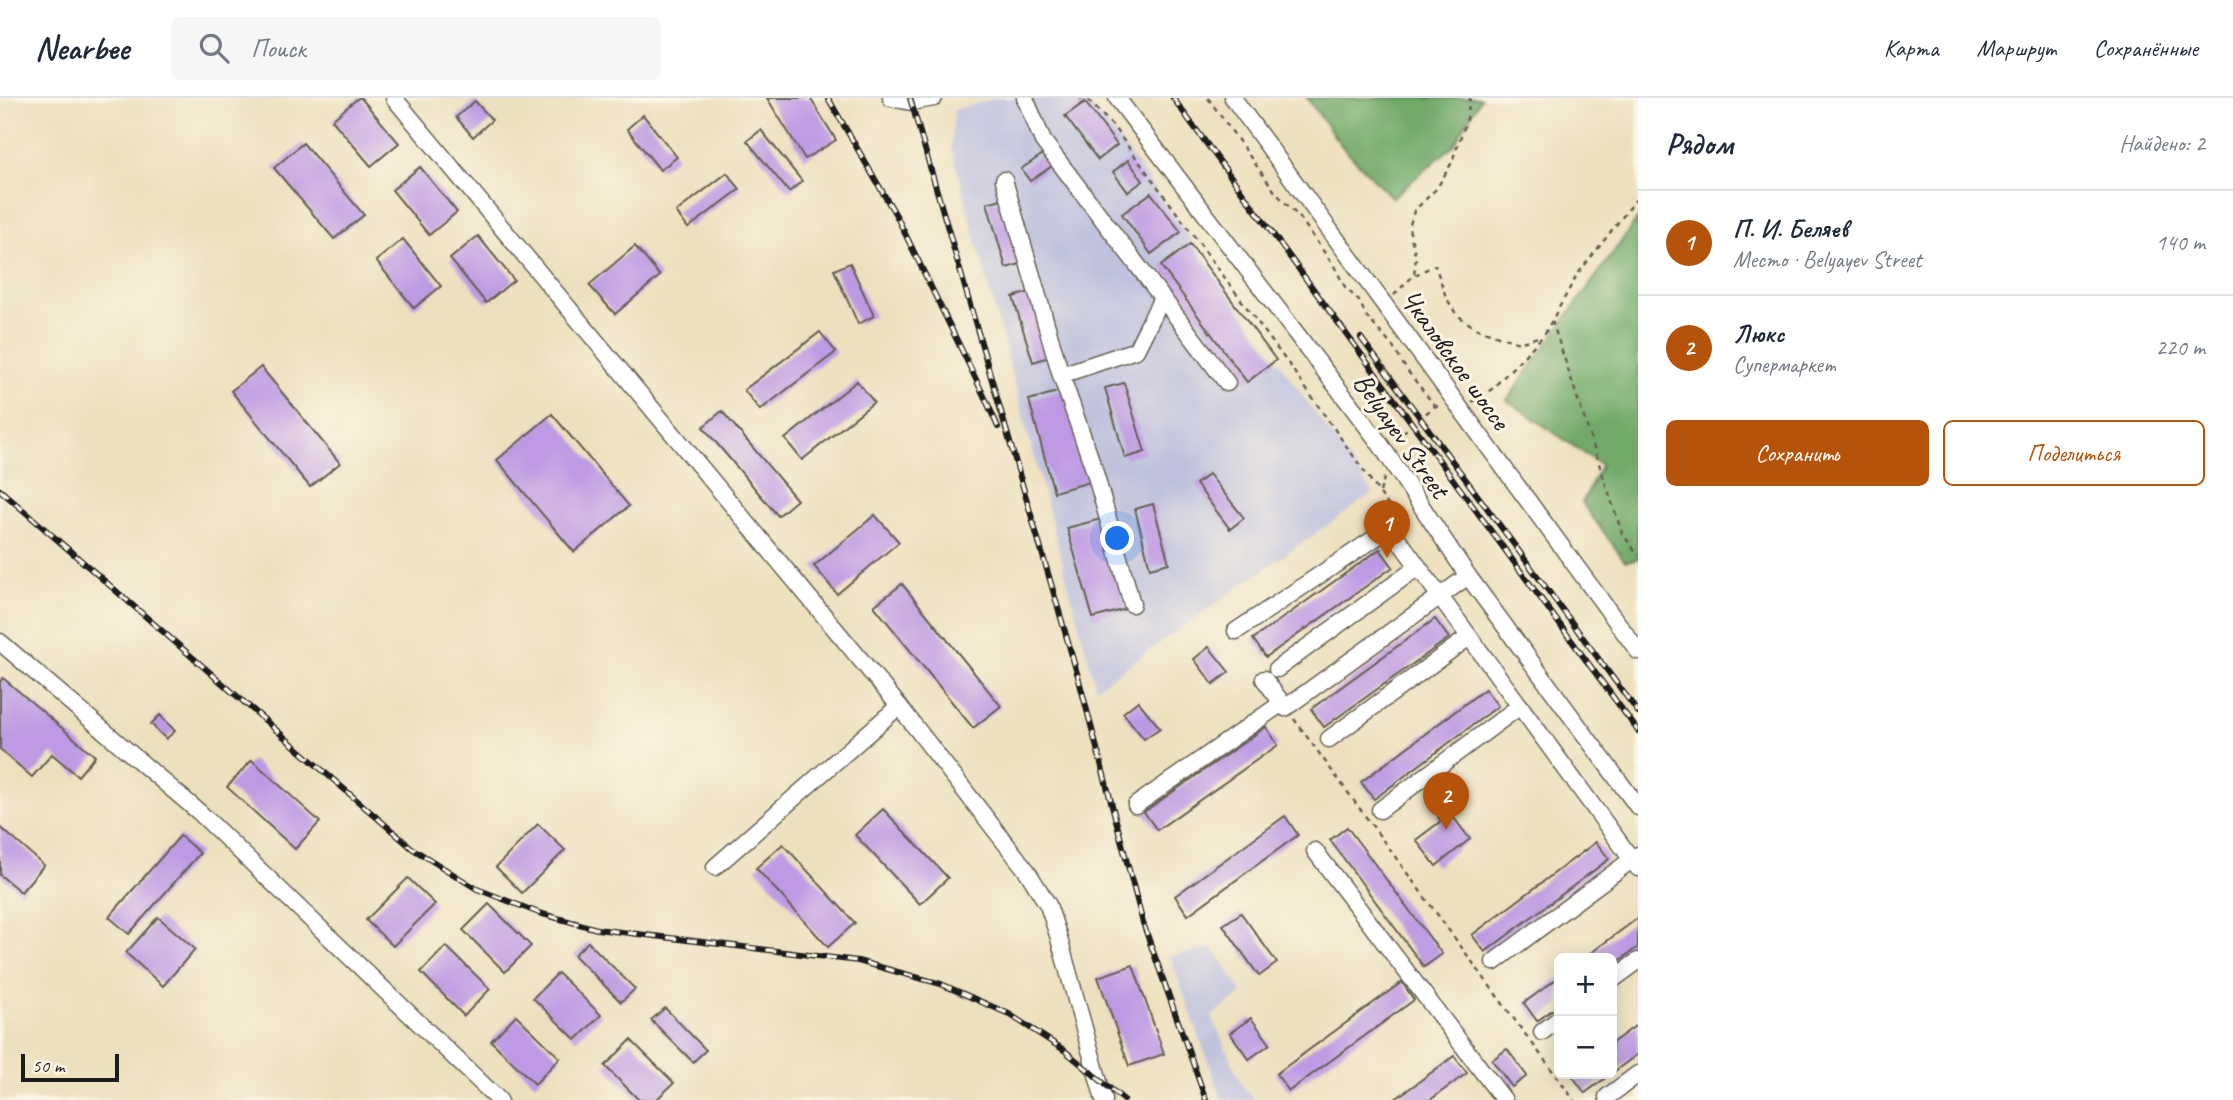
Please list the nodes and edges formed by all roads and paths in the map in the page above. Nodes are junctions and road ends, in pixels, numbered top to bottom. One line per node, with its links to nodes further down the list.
1 (394, 98): 33 (street)
2 (891, 98): 9 (street)
3 (1026, 98): 13 (street)
4 (1079, 98): 22 (path)
5 (1117, 98): 21 (street, Belyayev Street)
6 (1208, 98): 19 (path)
7 (1233, 98): 14 (street, Чкаловское шоссе)
8 (1470, 98): 12 (path)
9 (928, 99)
10 (1004, 180): 17 (street)
11 (1638, 197): 15 (path)
12 (1414, 275): 14 (path); 16 (path)
13 (1162, 298): 17 (street); 18 (street)
14 (1384, 304): 20 (street, Чкаловское шоссе)
15 (1552, 321): 16 (path); 24 (path)
16 (1544, 335): 20 (path)
17 (1061, 375): 28 (street)
18 (1227, 383)
19 (1435, 406): 20 (path); 21 (path)
20 (1460, 410): 32 (street, Чкаловское шоссе)
21 (1390, 458): 22 (path); 26 (street, Belyayev Street)
22 (1380, 492): 23 (path)
23 (1394, 514)
24 (1638, 555)
25 (1418, 567): 27 (street); 29 (street); 34 (street)
26 (1468, 576): 27 (street); 38 (street, Belyayev Street)
27 (1440, 597): 30 (street); 34 (street)
28 (1132, 604)
29 (1236, 631)
30 (1469, 637): 35 (street); 36 (street)
31 (0, 642): 50 (street)
32 (1638, 651)
33 (899, 706): 42 (street); 51 (street)
34 (1284, 706): 37 (street); 53 (path)
35 (1520, 706): 39 (street); 41 (street)
36 (1329, 739)
37 (1136, 805)
38 (1638, 807)
39 (1380, 810)
40 (1315, 851): 52 (street)
41 (1636, 861): 44 (street)
42 (715, 867)
43 (1638, 961): 45 (street)
44 (1494, 962)
45 (1617, 976)
46 (1554, 1023): 47 (street)
47 (1542, 1032)
48 (1638, 1074): 49 (street)
49 (1607, 1097)
50 (499, 1100)
51 (1104, 1100)
52 (1504, 1100)
53 (1574, 1100)

